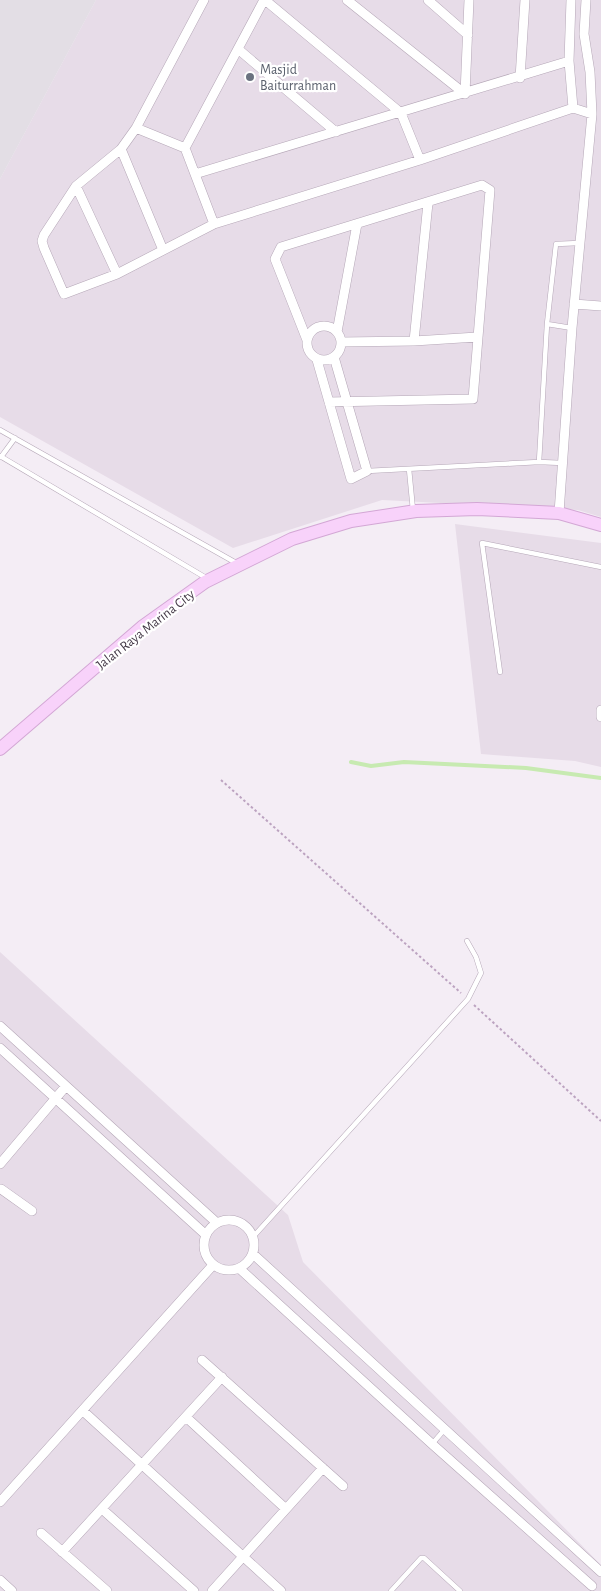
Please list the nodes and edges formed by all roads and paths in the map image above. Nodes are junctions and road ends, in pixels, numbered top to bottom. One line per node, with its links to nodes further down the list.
1 (204, 0): 17 (street)
2 (264, 0): 10 (street); 15 (street)
3 (347, 0): 13 (street)
4 (428, 0): 9 (street)
5 (469, 0): 9 (street)
6 (525, 0): 12 (street)
7 (571, 0): 11 (street)
8 (586, 0): 16 (street)
9 (468, 35): 13 (street)
10 (238, 49): 18 (street); 19 (street)
11 (569, 62): 12 (street); 14 (street)
12 (520, 78): 13 (street)
13 (465, 94): 15 (street)
14 (573, 108): 16 (street); 21 (street)
15 (401, 113): 18 (street); 21 (street)
16 (592, 114): 27 (street)
17 (136, 128): 19 (street); 20 (street)
18 (336, 132): 22 (street)
19 (185, 148): 22 (street)
20 (121, 149): 23 (street); 28 (street)
21 (420, 160): 25 (street)
22 (195, 174): 25 (street)
23 (76, 186): 29 (street); 29 (street)
24 (428, 203): 26 (street); 35 (street); 37 (street)
25 (214, 224): 28 (street)
26 (357, 224): 34 (street); 36 (street)
27 (580, 243): 30 (street); 32 (lane)
28 (163, 250): 29 (street)
29 (117, 274)
30 (574, 304): 31 (street); 33 (street)
31 (601, 306)
32 (547, 324): 33 (lane); 46 (lane)
33 (572, 328): 47 (street)
34 (337, 332): 36 (street); 38 (street)
35 (477, 336): 37 (street); 41 (street)
36 (307, 340): 40 (street)
37 (414, 341): 38 (street)
38 (341, 342): 39 (street)
39 (334, 357): 40 (street); 41 (street)
40 (317, 360): 42 (street)
41 (347, 401): 42 (street); 49 (street)
42 (329, 402): 49 (street)
43 (0, 430): 44 (lane)
44 (15, 438): 45 (lane); 53 (lane)
45 (1, 457): 55 (lane)
46 (539, 462): 47 (lane); 48 (lane)
47 (562, 463): 51 (street)
48 (409, 469): 49 (lane); 50 (lane)
49 (366, 471)
50 (413, 511): 51 (main road, Jalan Raya Marina City); 53 (main road, Jalan Raya Marina City)
51 (559, 513): 52 (main road, Jalan Raya Marina City)
52 (601, 525)
53 (240, 565): 55 (main road, Jalan Raya Marina City)
54 (601, 567): 56 (lane)
55 (210, 579): 59 (main road, Jalan Raya Marina City)
56 (500, 672)
57 (601, 710): 58 (street)
58 (601, 717)
59 (0, 749)
60 (221, 780): 62 (path)
61 (467, 941): 62 (lane)
62 (468, 999): 67 (path); 73 (lane)
63 (0, 1026): 65 (street)
64 (0, 1048): 66 (street)
65 (66, 1086): 66 (street); 71 (street)
66 (56, 1099): 68 (street); 72 (street)
67 (601, 1122)
68 (0, 1164)
69 (0, 1189): 70 (street)
70 (32, 1211)
71 (217, 1223): 72 (street); 73 (street)
72 (206, 1235): 75 (street)
73 (254, 1237): 74 (street)
74 (253, 1254): 76 (street); 81 (street)
75 (213, 1265): 76 (street); 79 (street)
76 (240, 1269): 82 (street)
77 (202, 1360): 78 (street)
78 (222, 1377): 80 (street); 84 (street)
79 (83, 1411): 83 (street); 86 (street)
80 (186, 1417): 83 (street); 88 (street)
81 (445, 1429): 82 (lane); 92 (street)
82 (432, 1444): 94 (street)
83 (142, 1465): 87 (street); 91 (street)
84 (323, 1468): 85 (street); 88 (street)
85 (343, 1486)
86 (0, 1502)
87 (102, 1508): 90 (street); 97 (street)
88 (286, 1509): 91 (street)
89 (40, 1533): 90 (street)
90 (62, 1552): 96 (street)
91 (243, 1556): 98 (street); 99 (street)
92 (601, 1573): 94 (street)
93 (0, 1580): 95 (street)
94 (592, 1588)
95 (12, 1591)
96 (107, 1591)
97 (194, 1591)
98 (212, 1591)
99 (281, 1591)
100 (391, 1591): 101 (lane)
101 (460, 1591)

